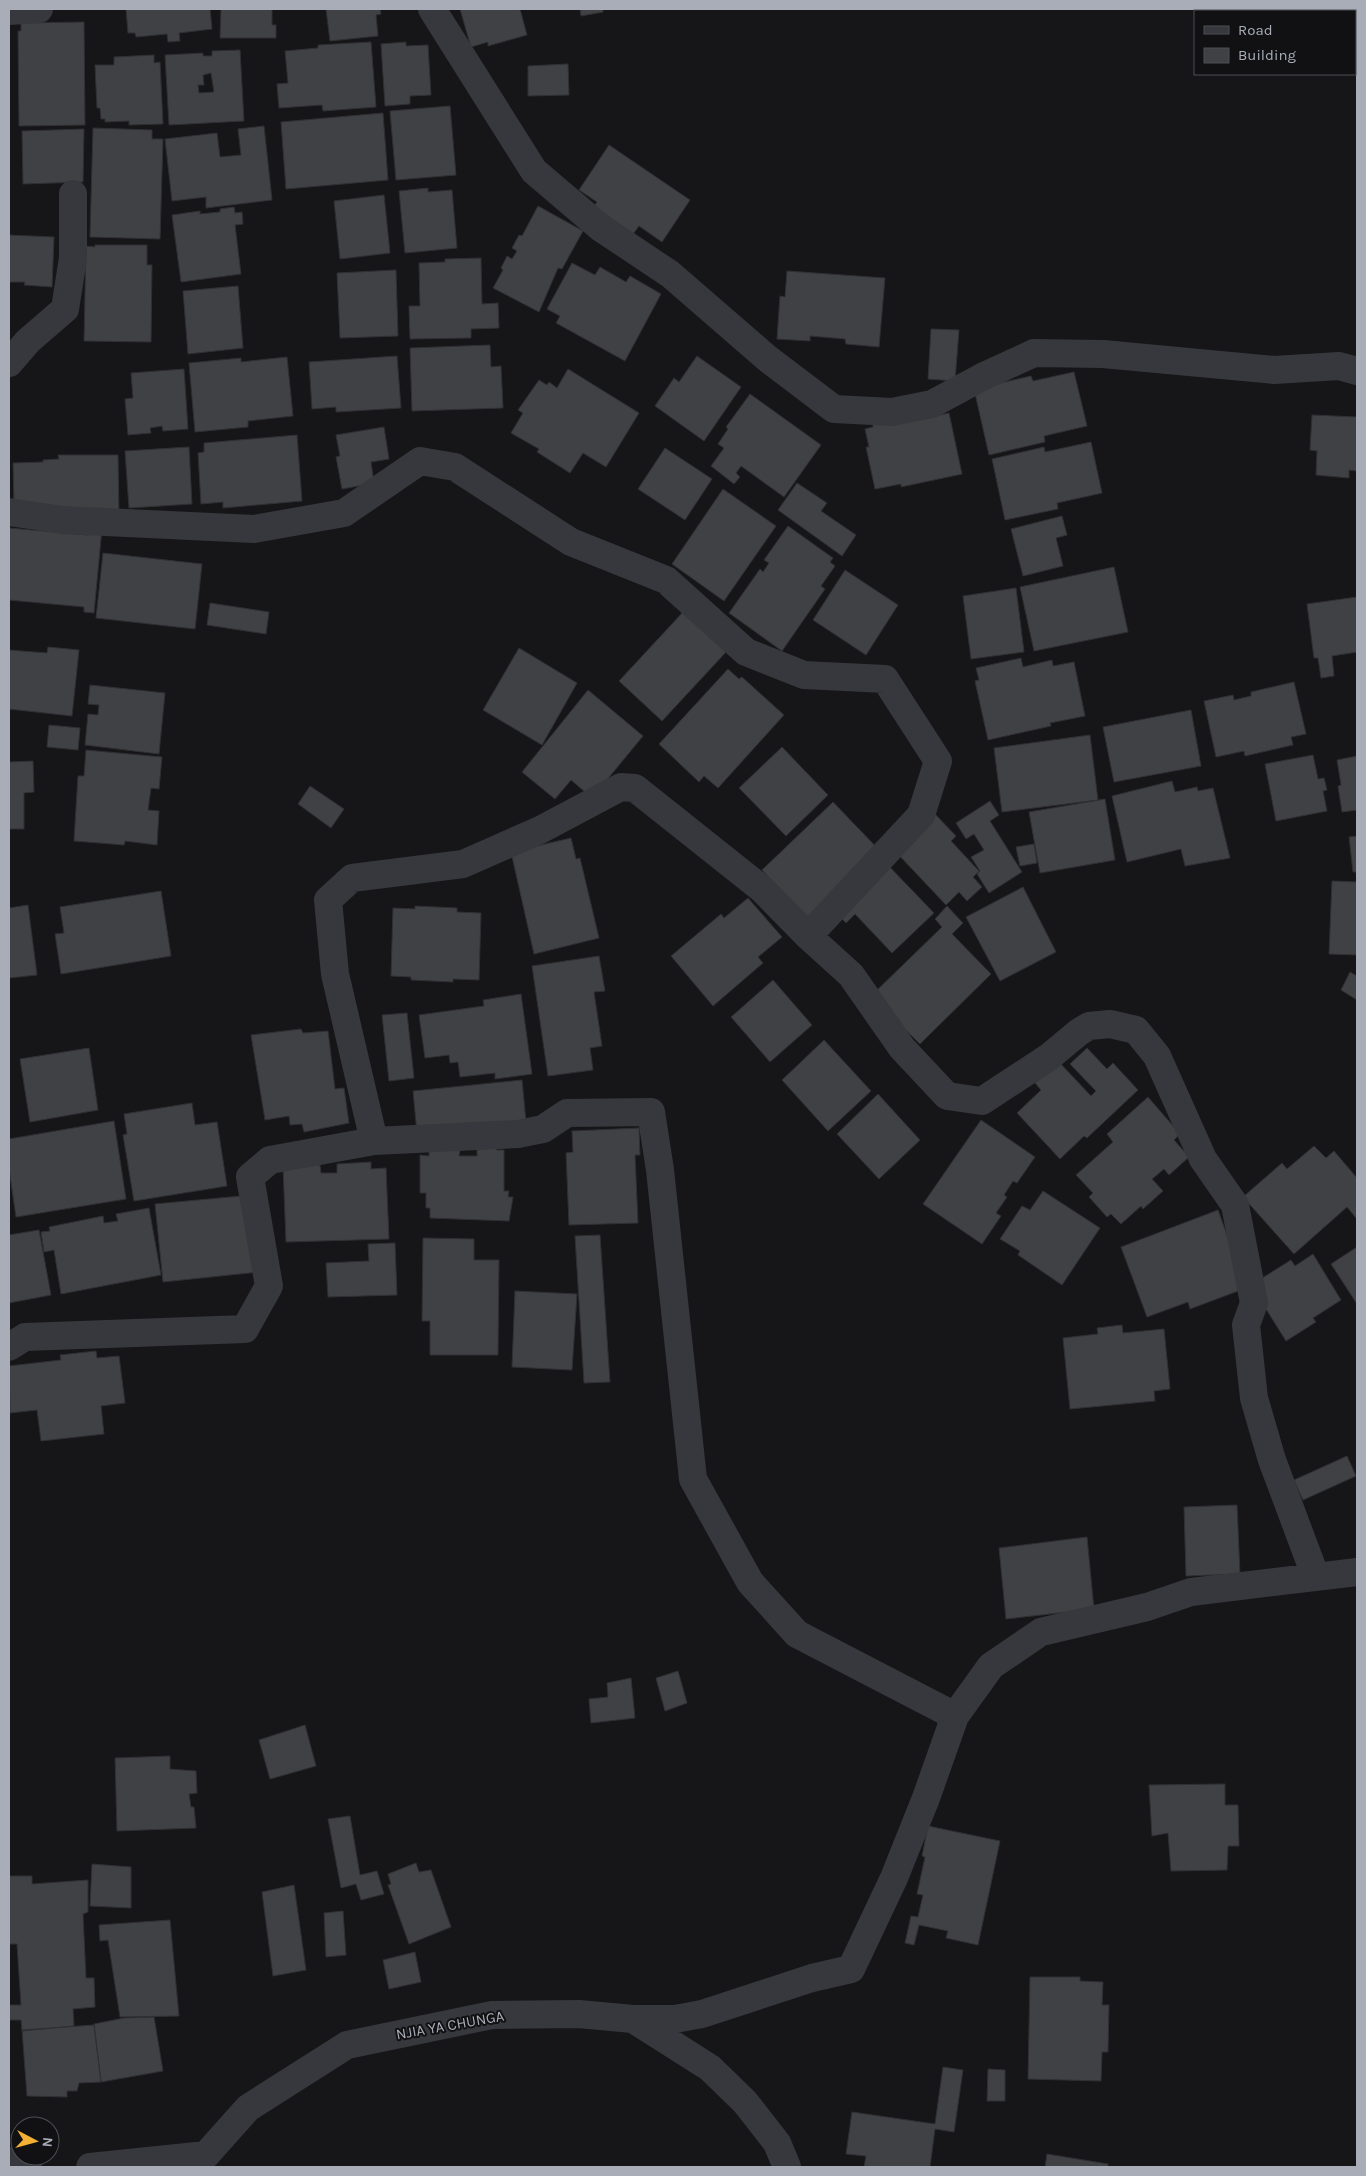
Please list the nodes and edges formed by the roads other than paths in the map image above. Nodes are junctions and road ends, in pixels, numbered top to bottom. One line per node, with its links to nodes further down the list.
1 (39, 9): 3 (street)
2 (432, 9): 6 (street)
3 (9, 11)
4 (73, 194): 5 (street)
5 (9, 363)
6 (1357, 371)
7 (9, 512): 8 (street)
8 (808, 936): 9 (street); 12 (street)
9 (374, 1141): 10 (street); 13 (street)
10 (9, 1347)
11 (1357, 1572): 12 (street)
12 (1315, 1575): 13 (street)
13 (955, 1716): 14 (street)
14 (633, 2019): 17 (street, NJIA YA CHUNGA); 18 (street, NJIA YA CHUNGA)
15 (9, 2161): 16 (street)
16 (28, 2167)
17 (90, 2167)
18 (788, 2167)

